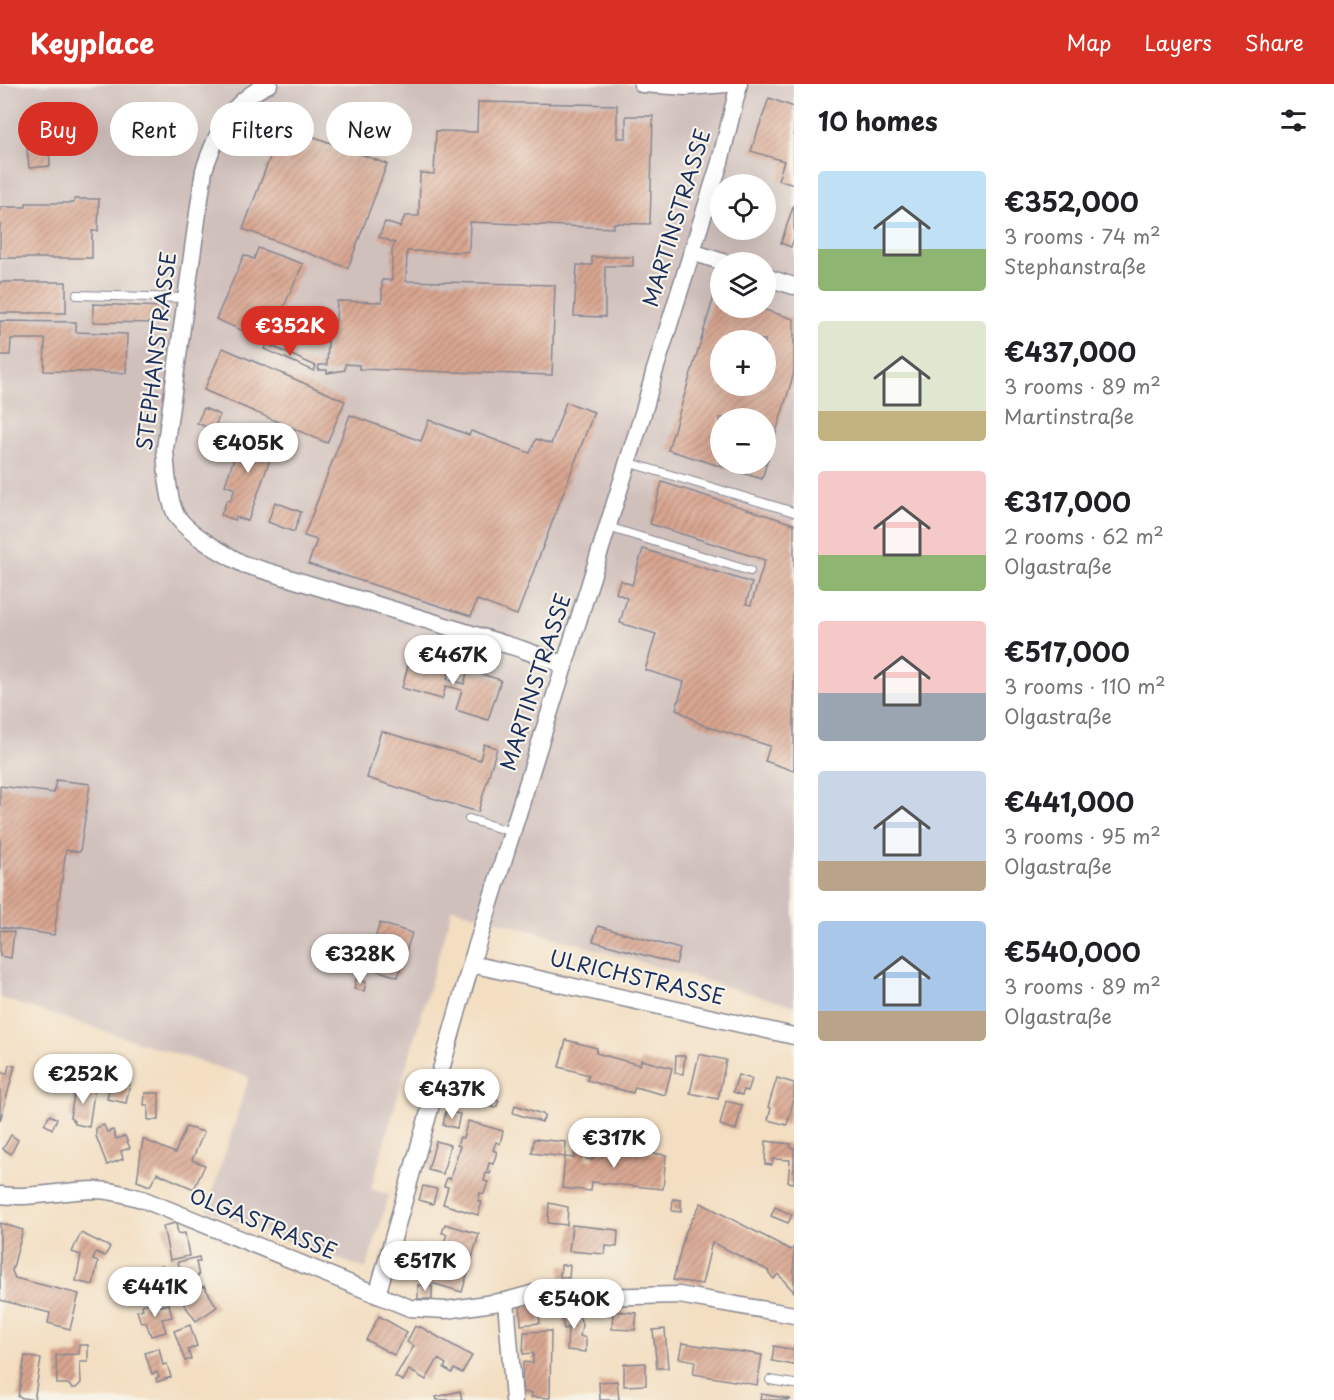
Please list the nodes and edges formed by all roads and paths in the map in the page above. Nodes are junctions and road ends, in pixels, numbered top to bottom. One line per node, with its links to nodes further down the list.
1 (269, 84): 10 (street, STEPHANSTRASSE)
2 (642, 84): 3 (street)
3 (726, 84)
4 (739, 84): 5 (street, MARTINSTRASSE)
5 (692, 252): 6 (street); 11 (street, MARTINSTRASSE)
6 (710, 258)
7 (776, 280): 8 (street)
8 (794, 286)
9 (77, 295): 10 (lane)
10 (185, 298): 15 (street, STEPHANSTRASSE)
11 (627, 462): 12 (lane); 13 (street, MARTINSTRASSE)
12 (794, 512)
13 (608, 527): 14 (lane); 15 (street, MARTINSTRASSE)
14 (750, 571)
15 (565, 665): 17 (street, MARTINSTRASSE)
16 (469, 819): 17 (lane)
17 (512, 832): 18 (street, MARTINSTRASSE)
18 (471, 964): 19 (street, ULRICHSTRASSE); 21 (street, MARTINSTRASSE)
19 (794, 1036)
20 (0, 1195): 21 (street, OLGASTRASSE)
21 (377, 1295): 22 (street, OLGASTRASSE)
22 (506, 1301): 23 (street, OLGASTRASSE); 26 (street)
23 (794, 1315)
24 (770, 1380): 25 (lane)
25 (794, 1384)
26 (514, 1400)

